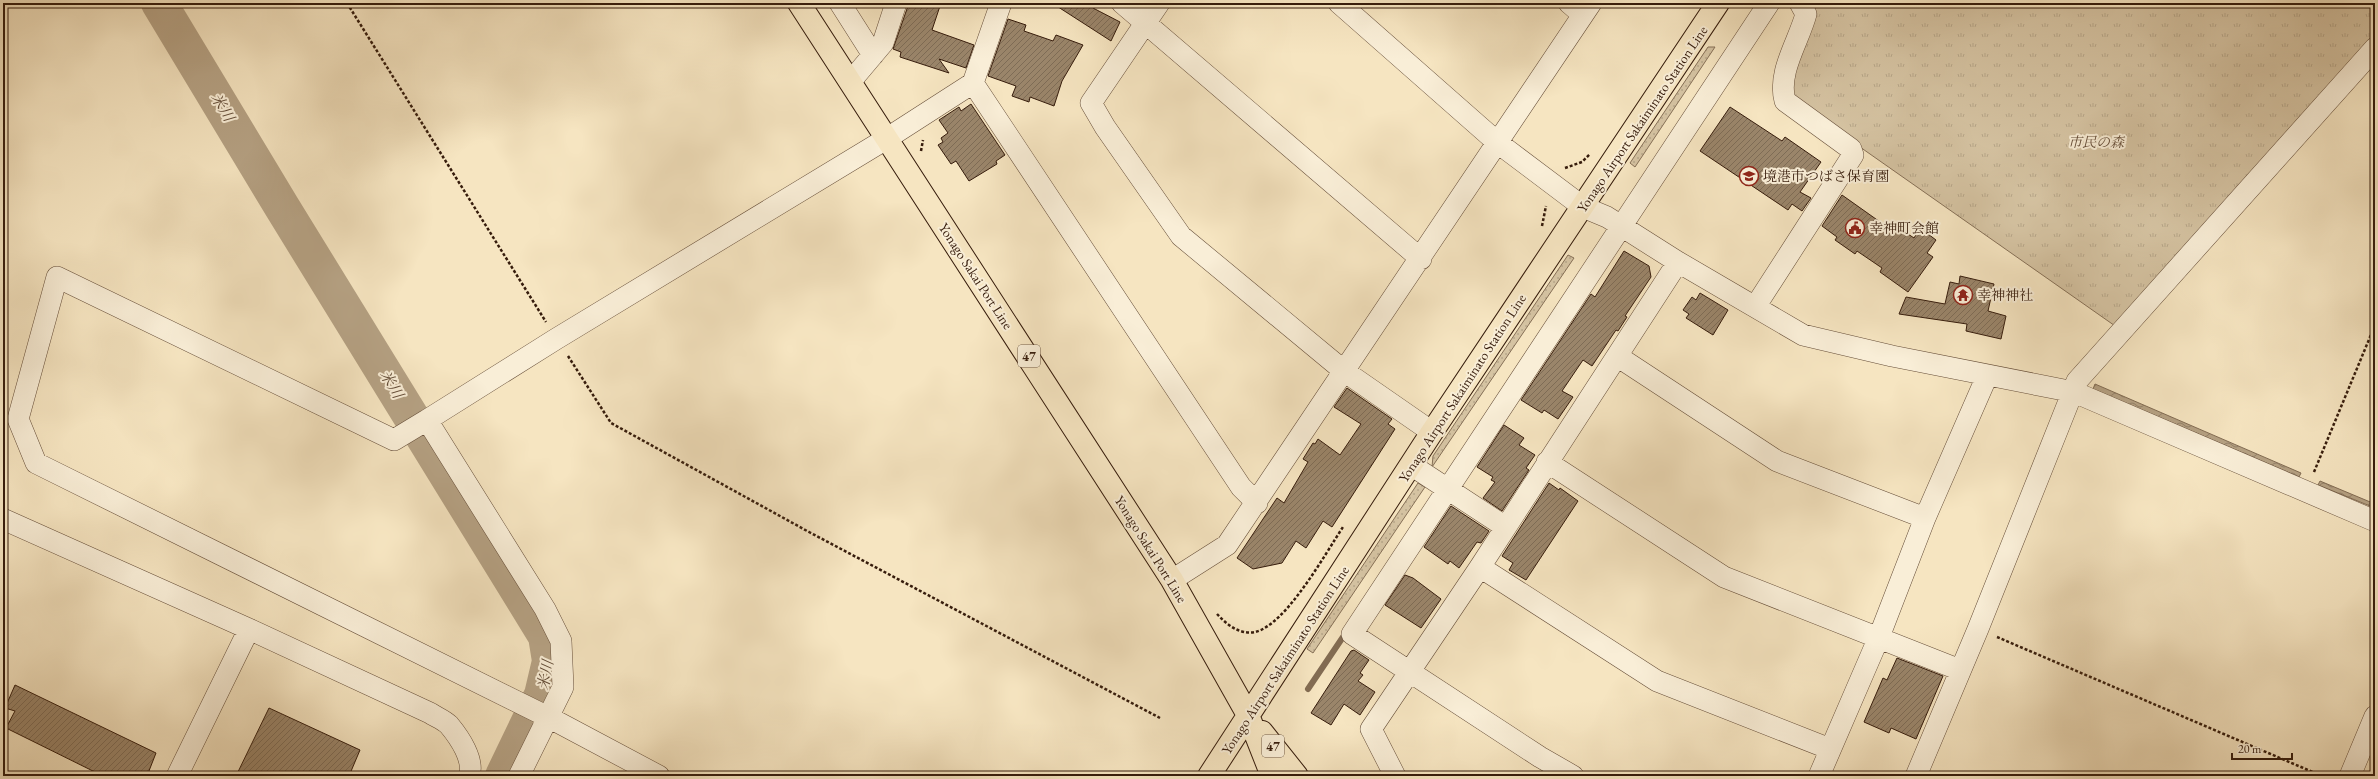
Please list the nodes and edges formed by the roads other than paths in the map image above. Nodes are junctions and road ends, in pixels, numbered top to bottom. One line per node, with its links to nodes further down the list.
1 (799, 3): 15 (main road, Yonago Sakai Port Line / 47)
2 (840, 3): 14 (street)
3 (896, 3): 14 (street)
4 (1001, 3): 16 (street)
5 (1122, 3): 12 (street)
6 (1160, 3): 12 (street)
7 (1339, 3): 18 (street)
8 (1718, 3): 19 (main road, Yonago Airport Sakaiminato Station Line)
9 (1768, 3): 20 (street)
10 (1800, 3): 23 (street)
11 (1581, 7): 18 (street)
12 (1146, 24): 21 (street); 25 (street)
13 (2375, 48): 27 (street)
14 (873, 55): 15 (street)
15 (851, 81): 17 (main road, Yonago Sakai Port Line / 47)
16 (973, 83): 17 (street); 33 (street)
17 (886, 139): 28 (street); 39 (main road, Yonago Sakai Port Line / 47)
18 (1498, 143): 19 (street); 21 (street)
19 (1584, 207): 20 (street); 29 (main road, Yonago Airport Sakaiminato Station Line)
20 (1622, 228): 22 (street); 32 (street)
21 (1421, 259): 25 (street)
22 (1678, 262): 23 (street); 24 (street)
23 (1755, 307): 26 (street)
24 (1617, 356): 30 (street); 34 (street)
25 (1344, 371): 29 (street); 33 (street)
26 (1987, 376): 27 (street); 34 (street)
27 (2074, 392): 36 (street); 42 (street)
28 (427, 420): 46 (street); 46 (street)
29 (1432, 432): 31 (main road, Yonago Airport Sakaiminato Station Line)
30 (1548, 462): 37 (street); 41 (street)
31 (1411, 465): 32 (street); 44 (main road, Yonago Airport Sakaiminato Station Line)
32 (1447, 488): 37 (street); 43 (street)
33 (1257, 503): 39 (street)
34 (1925, 518): 41 (street)
35 (3, 519): 40 (street)
36 (2375, 522)
37 (1504, 526): 38 (street)
38 (1480, 567): 43 (street); 47 (street)
39 (1172, 580): 44 (main road, Yonago Sakai Port Line / 47)
40 (249, 629): 48 (street); 49 (street)
41 (1879, 637): 42 (street); 47 (street)
42 (1960, 670): 58 (street)
43 (1410, 671): 55 (street); 56 (street)
44 (1248, 715): 52 (main road, Yonago Airport Sakaiminato Station Line); 53 (main road, Yonago Sakai Port Line / 47); 54 (main road, Yonago Sakai Port Line / 47)
45 (2375, 716): 59 (street)
46 (550, 718): 50 (street); 51 (street)
47 (1830, 749): 57 (street)
48 (177, 776)
49 (469, 776)
50 (520, 776)
51 (659, 776)
52 (1210, 776)
53 (1272, 776)
54 (1297, 776)
55 (1395, 776)
56 (1573, 776)
57 (1819, 776)
58 (1916, 776)
59 (2350, 776)

